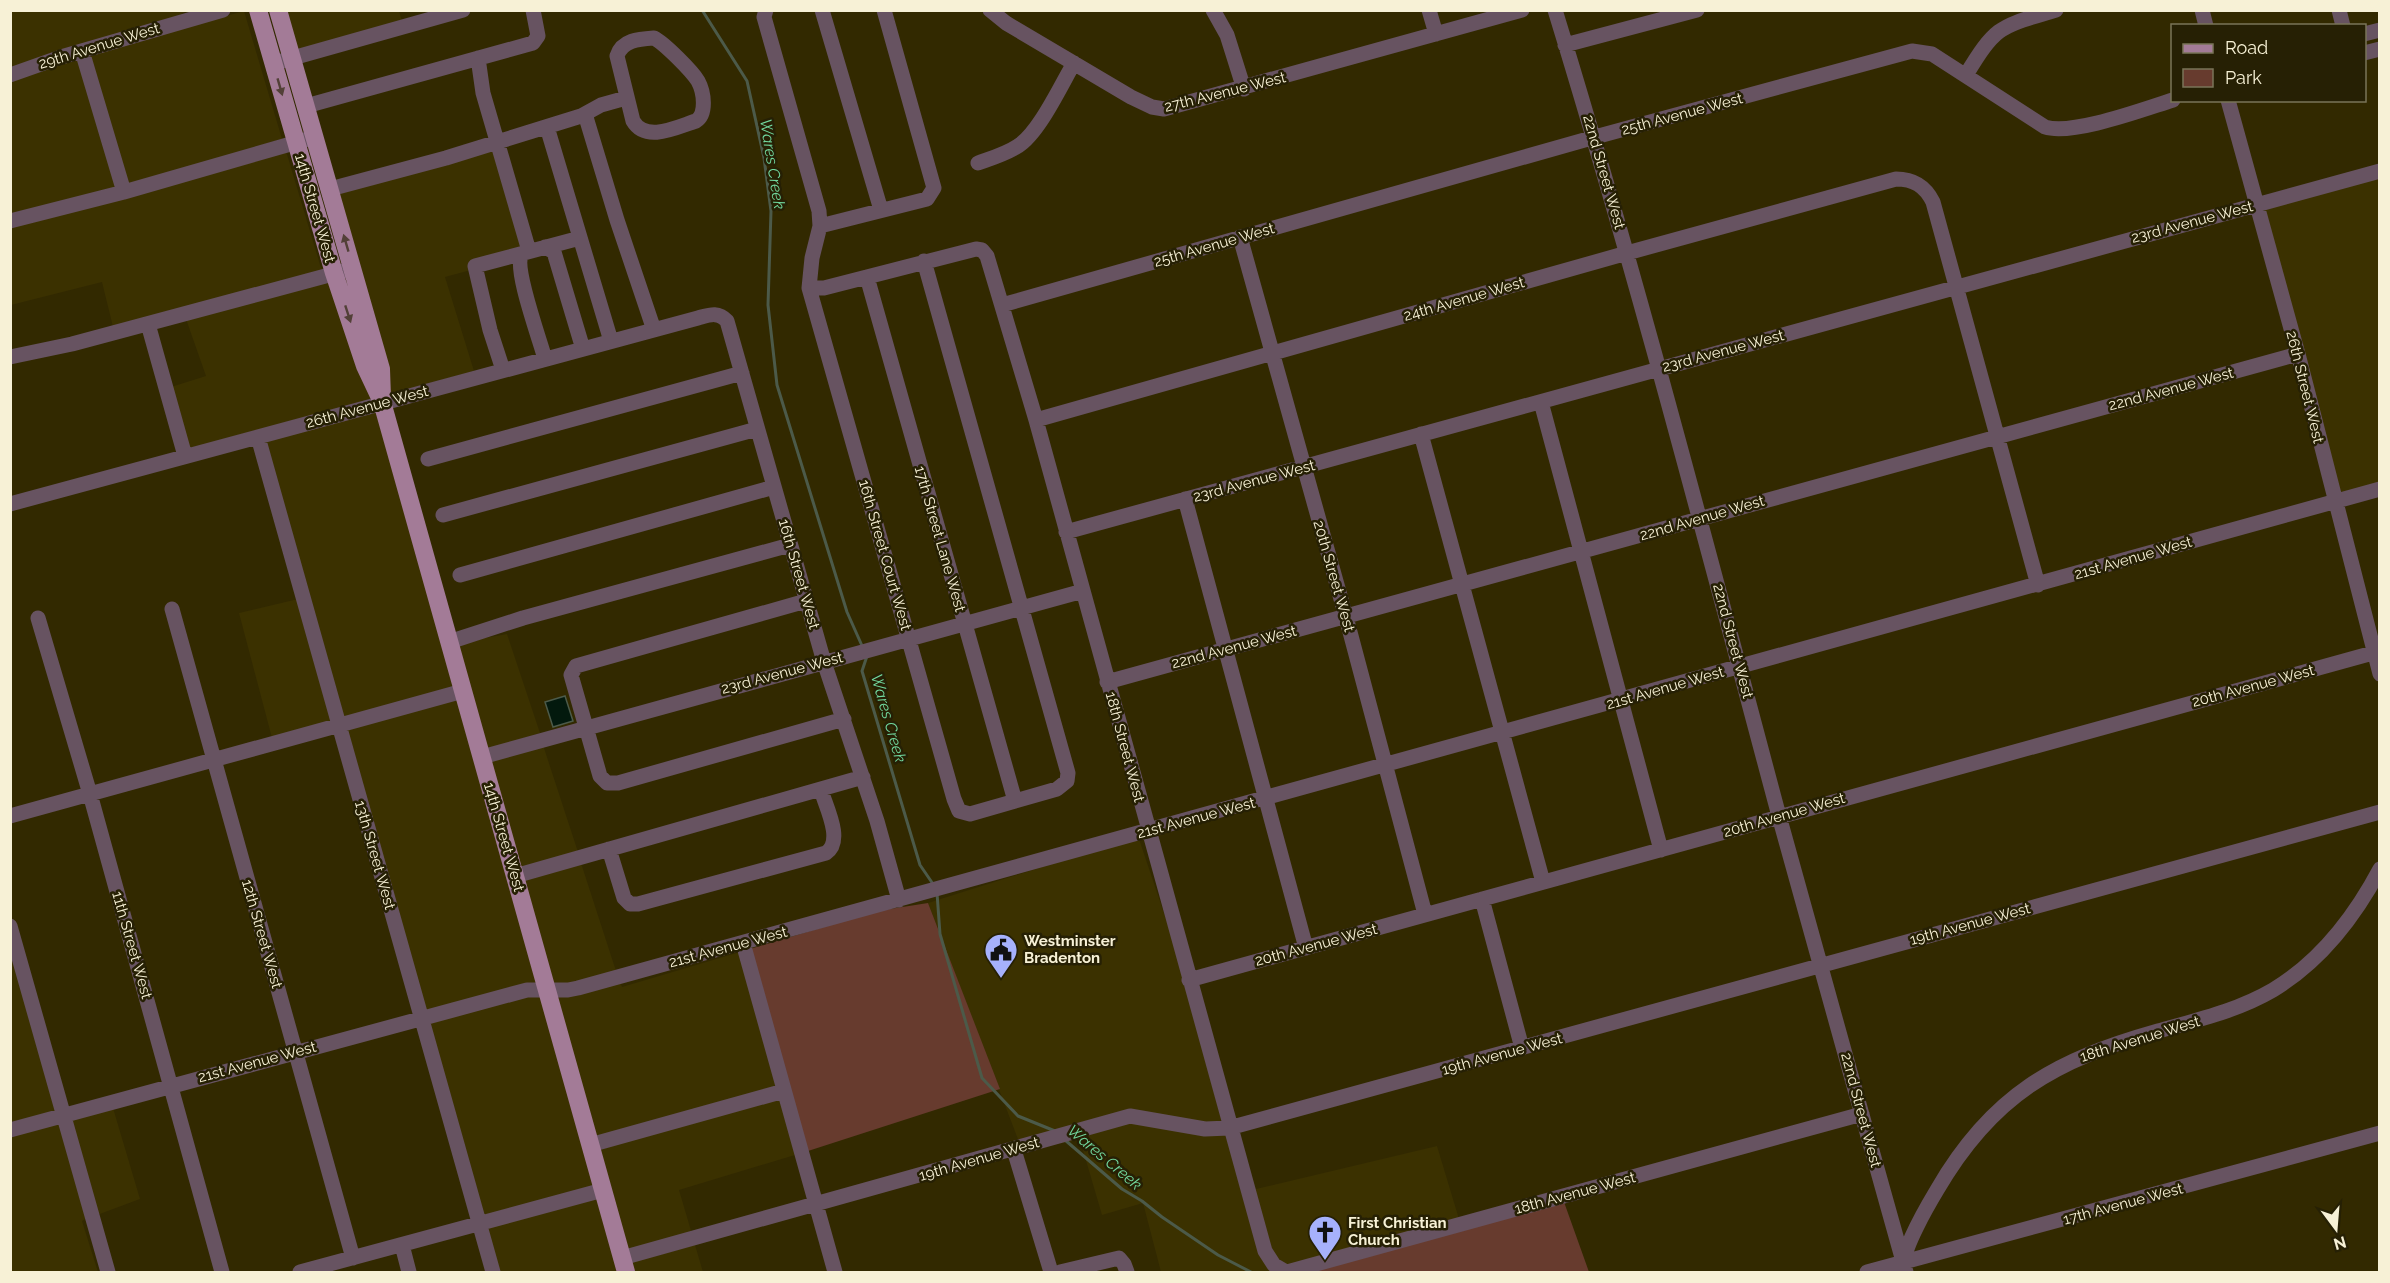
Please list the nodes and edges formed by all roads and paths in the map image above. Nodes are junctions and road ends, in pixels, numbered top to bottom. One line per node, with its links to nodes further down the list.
1 (195, 10): 18 (street)
2 (223, 10): 18 (street, 29th Avenue West)
3 (258, 10): 24 (main road, 14th Street West)
4 (278, 10): 22 (main road, 14th Street West)
5 (463, 10): 17 (street)
6 (533, 10): 23 (street)
7 (822, 10): 44 (street)
8 (884, 10): 44 (street)
9 (990, 10): 25 (street, 27th Avenue West)
10 (1213, 10): 28 (street)
11 (1429, 10): 19 (street)
12 (1522, 10): 19 (street, 27th Avenue West)
13 (1555, 10): 20 (street, 22nd Street West)
14 (1697, 10): 20 (street)
15 (2056, 10): 27 (street)
16 (765, 12): 46 (street)
17 (417, 17): 22 (street)
18 (179, 23): 21 (street, 29th Avenue West)
19 (1436, 34): 28 (street, 27th Avenue West)
20 (1566, 45): 36 (street, 22nd Street West)
21 (82, 51): 26 (street, 29th Avenue West); 42 (street)
22 (292, 58): 24 (street); 32 (main road, 14th Street West)
23 (478, 58): 32 (street); 38 (street)
24 (273, 63): 37 (main road, 14th Street West, one-way to 37)
25 (1074, 63): 28 (street, 27th Avenue West); 39 (street)
26 (10, 75)
27 (1966, 75): 30 (street, 25th Avenue West); 36 (street, 25th Avenue West)
28 (1244, 89)
29 (626, 98): 29 (street); 33 (street)
30 (2171, 101)
31 (2229, 102): 43 (street, 26th Street West)
32 (306, 106): 35 (main road, 14th Street West)
33 (585, 114): 34 (street); 61 (street)
34 (547, 127): 38 (street); 48 (street)
35 (315, 137): 37 (street); 41 (main road, 14th Street West)
36 (1595, 137): 47 (street, 25th Avenue West); 51 (street, 22nd Street West)
37 (296, 141): 42 (street); 54 (main road, 14th Street West)
38 (496, 142): 41 (street); 50 (street)
39 (978, 163)
40 (2379, 171): 43 (street, 23rd Avenue West)
41 (330, 189): 53 (main road, 14th Street West, one-way to 41)
42 (124, 192): 45 (street)
43 (2257, 204): 56 (street, 23rd Avenue West); 65 (street, 26th Street West)
44 (881, 210): 46 (street)
45 (10, 221)
46 (820, 226): 57 (street)
47 (1240, 237): 58 (street, 25th Avenue West); 64 (street, 20th Street West)
48 (580, 238): 49 (street); 62 (street)
49 (545, 247): 50 (street); 63 (street)
50 (526, 252): 67 (street); 69 (street)
51 (1627, 253): 56 (street, 24th Avenue West); 64 (street, 24th Avenue West); 68 (street, 22nd Street West)
52 (924, 261): 55 (street); 58 (street, 18th Street West); 96 (street)
53 (353, 269): 54 (street); 71 (main road, 14th Street West)
54 (334, 273): 60 (street); 71 (main road, 14th Street West, one-way to 71)
55 (867, 277): 57 (street); 100 (street, 17th Street Lane West)
56 (1957, 287): 68 (street, 23rd Avenue West); 77 (street)
57 (809, 288): 101 (street, 16th Street Court West)
58 (1002, 305): 73 (street, 18th Street West)
59 (723, 317): 61 (street, 26th Avenue West); 70 (street, 16th Street West)
60 (148, 324): 66 (street); 78 (street)
61 (654, 330): 62 (street, 26th Avenue West)
62 (611, 341): 63 (street, 26th Avenue West)
63 (583, 348): 67 (street, 26th Avenue West)
64 (1272, 353): 73 (street, 24th Avenue West); 80 (street, 20th Street West)
65 (2298, 354): 77 (street, 22nd Avenue West); 84 (street, 26th Street West)
66 (10, 357)
67 (545, 358): 69 (street, 26th Avenue West)
68 (1660, 369): 72 (street, 23rd Avenue West); 87 (street, 22nd Street West)
69 (503, 370): 71 (street, 26th Avenue West)
70 (742, 373): 74 (street, 16th Street West); 79 (street)
71 (382, 402): 76 (street, 26th Avenue West); 102 (main road, 14th Street West)
72 (1541, 402): 75 (street, 23rd Avenue West); 90 (street)
73 (1036, 420): 88 (street, 18th Street West)
74 (758, 429): 81 (street, 16th Street West); 86 (street)
75 (1421, 434): 80 (street, 23rd Avenue West); 92 (street)
76 (258, 436): 78 (street, 26th Avenue West); 112 (street, 13th Street West)
77 (1997, 436): 87 (street, 22nd Avenue West); 93 (street)
78 (185, 456): 85 (street, 26th Avenue West)
79 (428, 459)
80 (1304, 467): 83 (street, 23rd Avenue West); 98 (street, 20th Street West)
81 (774, 487): 89 (street, 16th Street West); 91 (street)
82 (2379, 489): 84 (street, 21st Avenue West)
83 (1185, 500): 88 (street, 23rd Avenue West); 103 (street)
84 (2334, 502): 93 (street, 21st Avenue West); 104 (street, 26th Street West)
85 (10, 504)
86 (443, 515)
87 (1701, 518): 90 (street, 22nd Avenue West); 106 (street, 22nd Street West)
88 (1066, 532): 94 (street, 18th Street West)
89 (790, 544): 95 (street, 16th Street West); 102 (street)
90 (1582, 552): 92 (street, 22nd Avenue West); 110 (street)
91 (460, 575)
92 (1462, 584): 98 (street, 22nd Avenue West); 114 (street)
93 (2038, 585): 106 (street, 21st Avenue West)
94 (1083, 591): 96 (street, 23rd Avenue West); 108 (street, 18th Street West)
95 (806, 602): 105 (street, 16th Street West); 113 (street)
96 (1022, 607): 100 (street, 23rd Avenue West); 122 (street)
97 (172, 609): 116 (street, 12th Street West)
98 (1346, 617): 103 (street, 22nd Avenue West); 117 (street, 20th Street West)
99 (38, 618): 120 (street, 11th Street West)
100 (964, 623): 101 (street, 23rd Avenue West); 122 (street, 17th Street Lane West)
101 (908, 638): 105 (street, 23rd Avenue West); 122 (street, 16th Street Court West)
102 (449, 642): 109 (main road, 14th Street West)
103 (1225, 650): 108 (street, 22nd Avenue West); 121 (street)
104 (2376, 652): 107 (street, 26th Street West); 125 (street, 20th Avenue West)
105 (824, 662): 111 (street, 16th Street West); 113 (street, 23rd Avenue West)
106 (1740, 666): 110 (street, 21st Avenue West); 125 (street, 22nd Street West)
107 (2379, 674)
108 (1107, 682): 126 (street, 18th Street West)
109 (463, 691): 112 (street); 115 (main road, 14th Street West)
110 (1621, 700): 114 (street, 21st Avenue West); 128 (street)
111 (844, 719): 113 (street); 118 (street, 16th Street West)
112 (339, 726): 116 (street); 141 (street, 13th Street West)
113 (586, 727): 115 (street, 23rd Avenue West)
114 (1503, 732): 117 (street, 21st Avenue West); 131 (street)
115 (482, 757): 130 (main road, 14th Street West)
116 (214, 760): 120 (street); 143 (street, 12th Street West)
117 (1384, 765): 121 (street, 21st Avenue West); 134 (street, 20th Street West)
118 (863, 777): 119 (street); 133 (street, 16th Street West)
119 (821, 790): 127 (street); 127 (street)
120 (90, 794): 124 (street); 144 (street, 11th Street West)
121 (1266, 799): 126 (street, 21st Avenue West); 137 (street)
122 (1015, 801)
123 (2379, 812): 138 (street, 19th Avenue West)
124 (10, 816)
125 (1779, 816): 128 (street, 20th Avenue West); 138 (street, 22nd Street West)
126 (1148, 831): 133 (street, 21st Avenue West); 139 (street, 18th Street West)
127 (609, 849): 130 (street)
128 (1661, 850): 131 (street, 20th Avenue West)
129 (2379, 869): 160 (street, 18th Avenue West)
130 (515, 876): 140 (main road, 14th Street West)
131 (1543, 882): 132 (street, 20th Avenue West)
132 (1482, 899): 134 (street, 20th Avenue West); 142 (street)
133 (899, 900): 136 (street, 21st Avenue West)
134 (1425, 914): 137 (street, 20th Avenue West)
135 (10, 926): 147 (street)
136 (743, 943): 140 (street, 21st Avenue West); 145 (street)
137 (1306, 948): 139 (street, 20th Avenue West)
138 (1821, 964): 142 (street, 19th Avenue West); 146 (street, 22nd Street West)
139 (1189, 980): 148 (street, 18th Street West)
140 (547, 989): 141 (street, 21st Avenue West); 151 (main road, 14th Street West)
141 (421, 1018): 143 (street, 21st Avenue West); 155 (street, 13th Street West)
142 (1522, 1048): 148 (street, 19th Avenue West)
143 (295, 1052): 144 (street, 21st Avenue West); 157 (street, 12th Street West)
144 (171, 1085): 147 (street, 21st Avenue West); 162 (street, 11th Street West)
145 (784, 1091): 151 (street); 154 (street)
146 (1862, 1114): 160 (street, 22nd Street West); 169 (street, 18th Avenue West)
147 (63, 1115): 149 (street, 21st Avenue West); 161 (street)
148 (1229, 1128): 152 (street, 19th Avenue West); 169 (street, 18th Street West)
149 (10, 1130)
150 (2379, 1133): 160 (street, 17th Avenue West)
151 (590, 1145): 153 (main road, 14th Street West)
152 (1014, 1150): 154 (street, 19th Avenue West); 167 (street)
153 (603, 1190): 155 (street); 158 (main road, 14th Street West)
154 (815, 1205): 158 (street, 19th Avenue West); 166 (street)
155 (479, 1223): 156 (street); 165 (street, 13th Street West)
156 (402, 1245): 157 (street); 164 (street)
157 (352, 1258): 163 (street)
158 (624, 1265)
159 (1125, 1267): 168 (street)
160 (1907, 1269): 170 (street, 17th Avenue West)
161 (108, 1272)
162 (222, 1272)
163 (300, 1272)
164 (410, 1272)
165 (493, 1272)
166 (835, 1272)
167 (1051, 1272)
168 (1060, 1272)
169 (1287, 1272)
170 (1867, 1272)

